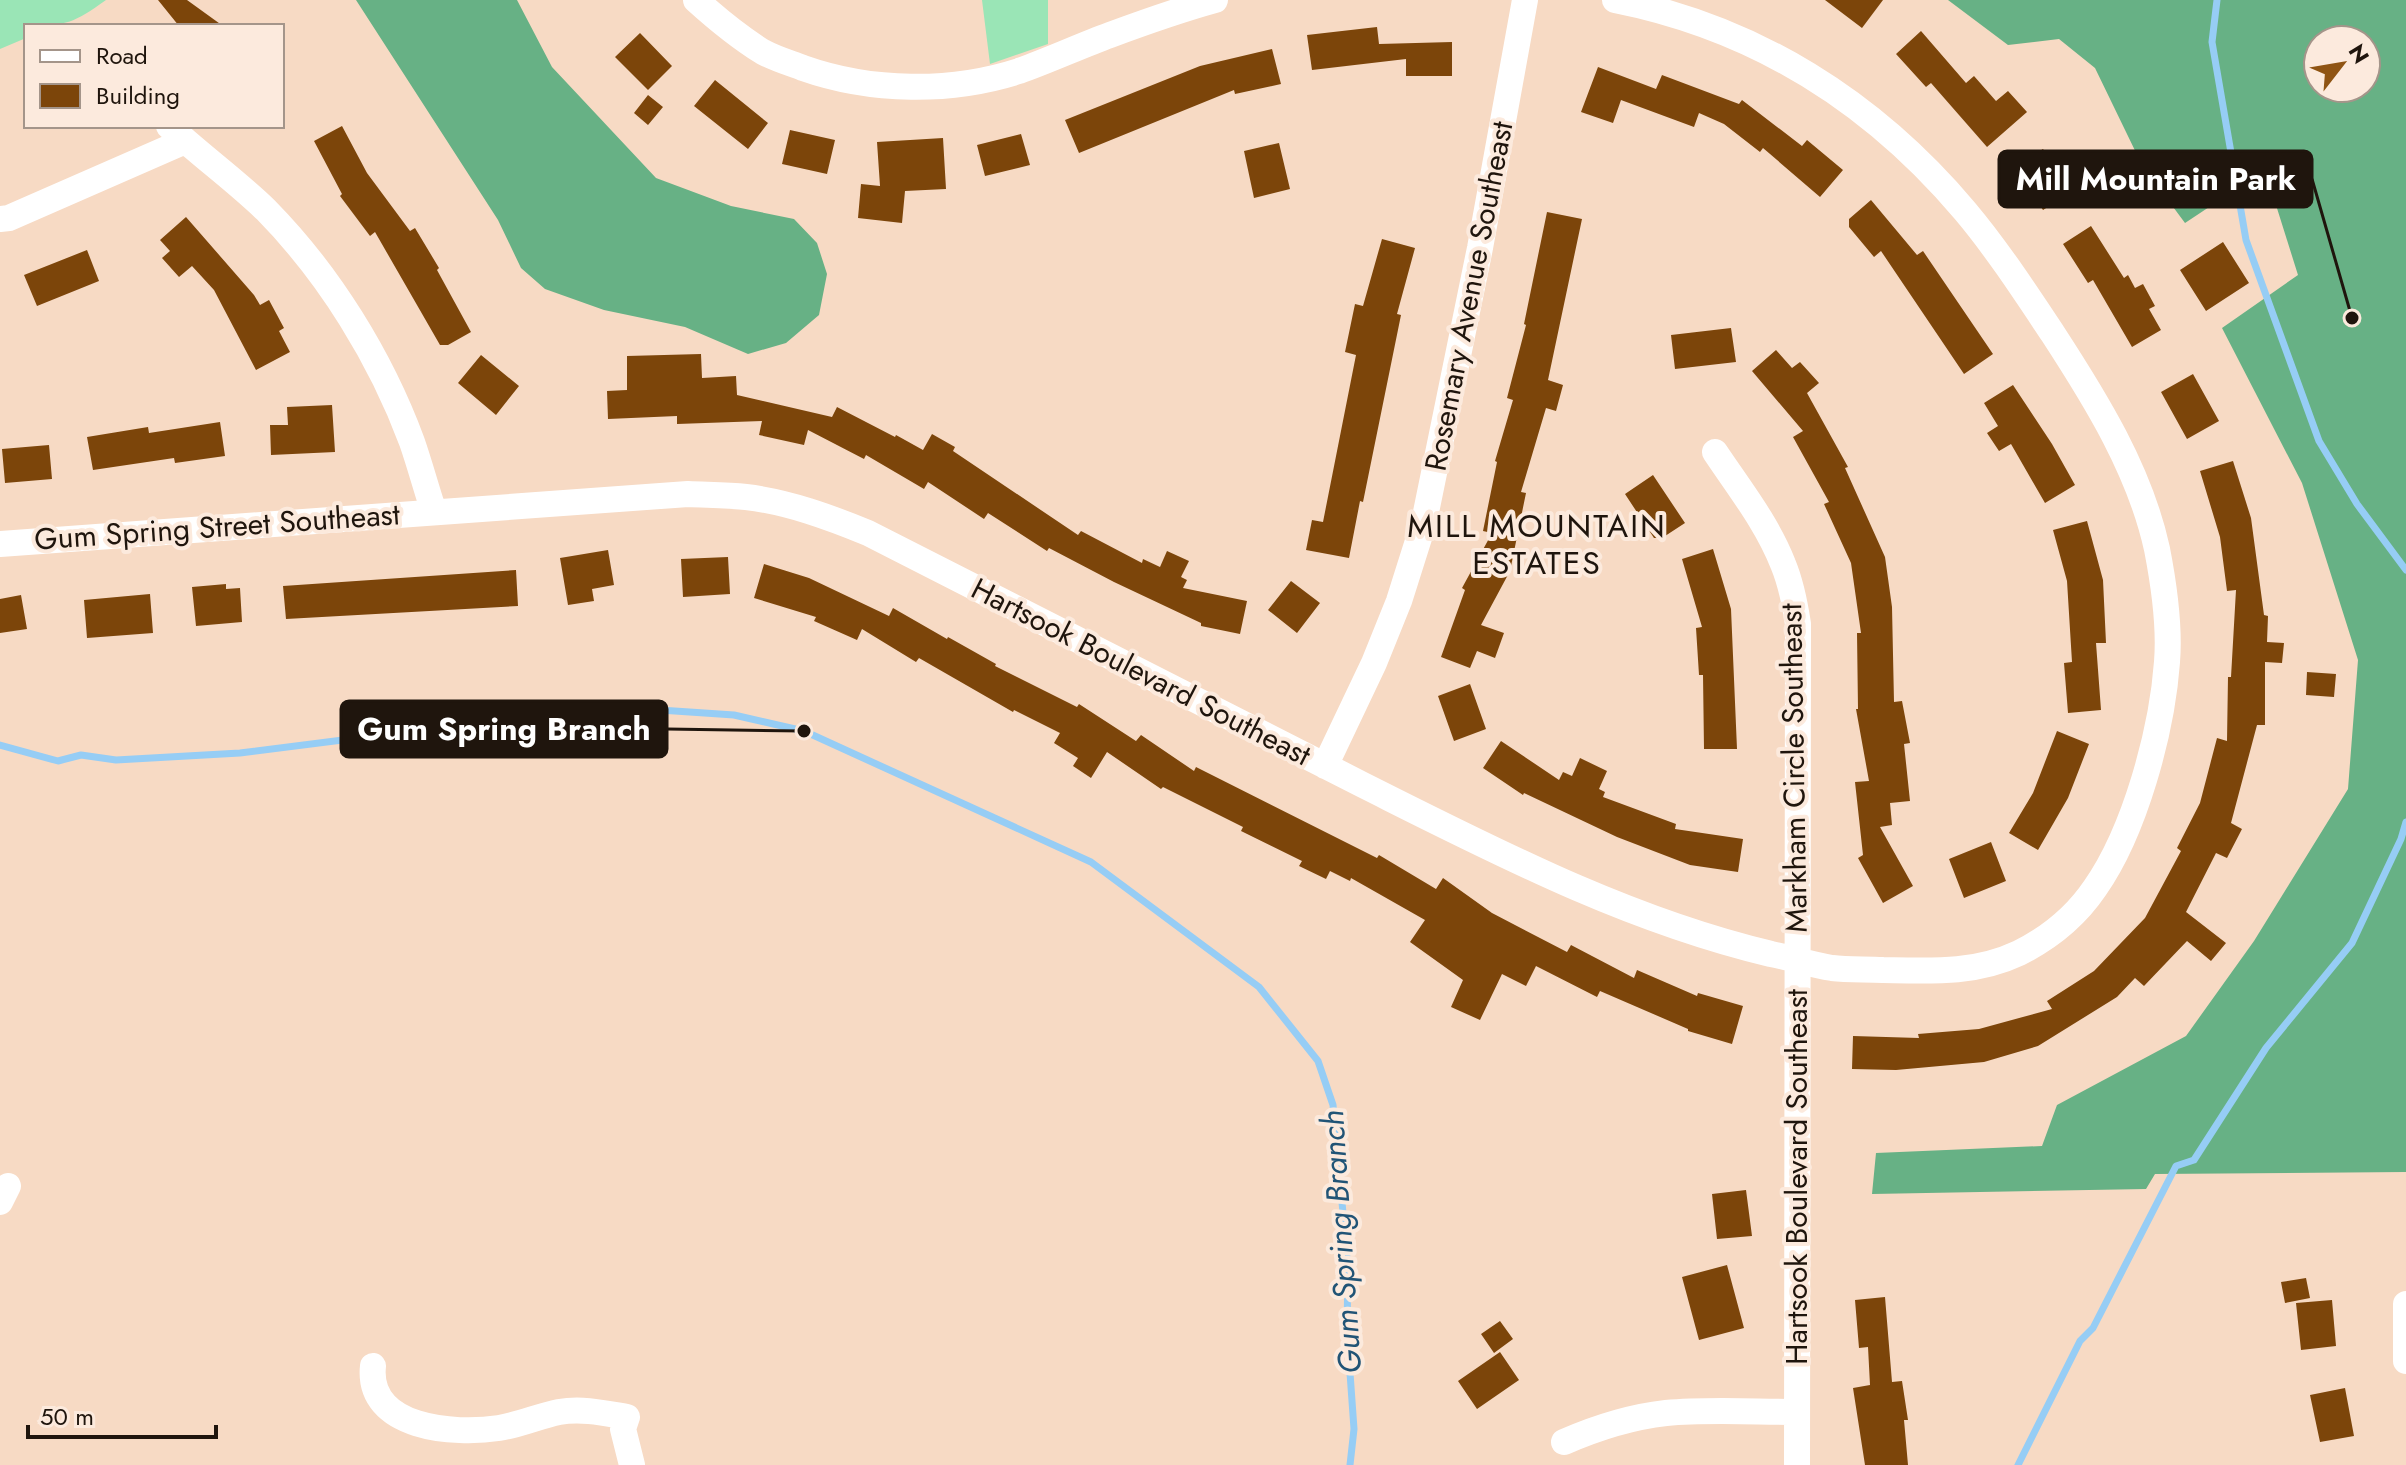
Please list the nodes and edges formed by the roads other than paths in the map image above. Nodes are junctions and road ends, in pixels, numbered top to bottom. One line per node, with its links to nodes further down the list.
1 (696, 0): 2 (street)
2 (1215, 0)
3 (1525, 0): 10 (street, Rosemary Avenue Southeast)
4 (1615, 0): 11 (street)
5 (177, 134): 6 (street); 8 (street)
6 (0, 219)
7 (1715, 452): 11 (street, Markham Circle Southeast)
8 (434, 512): 9 (street, Gum Spring Street Southeast); 10 (street, Hartsook Boulevard Southeast)
9 (0, 544)
10 (1325, 766): 11 (street, Hartsook Boulevard Southeast)
11 (1798, 960): 15 (street, Hartsook Boulevard Southeast)
12 (2406, 1304): 13 (street)
13 (2406, 1361)
14 (373, 1366): 17 (street)
15 (1797, 1412): 16 (street); 18 (street, Hartsook Boulevard Southeast)
16 (1564, 1442)
17 (632, 1465)
18 (1797, 1465)

